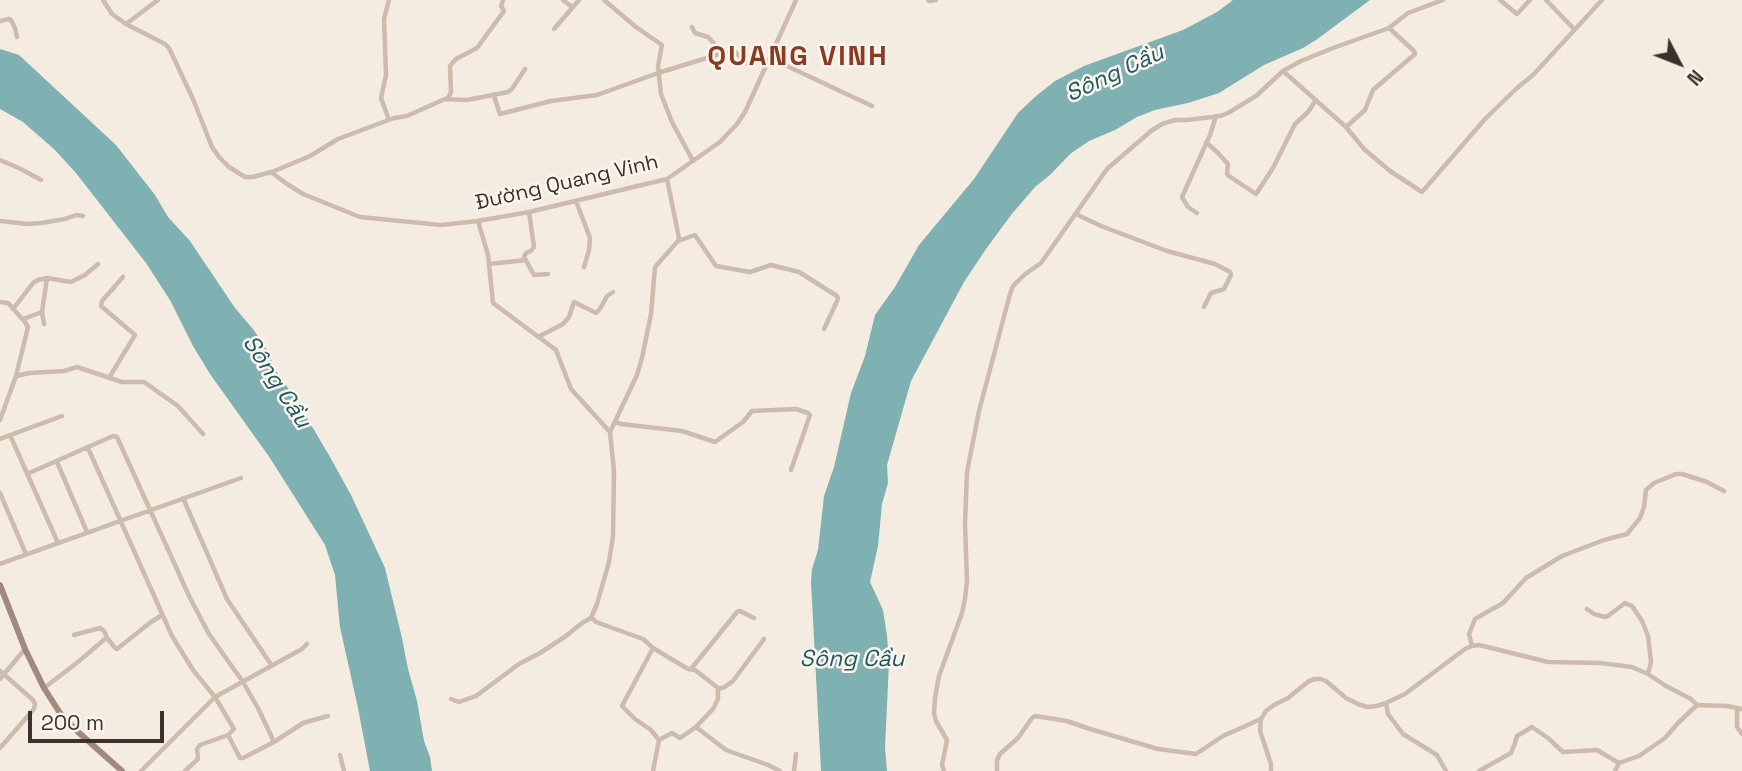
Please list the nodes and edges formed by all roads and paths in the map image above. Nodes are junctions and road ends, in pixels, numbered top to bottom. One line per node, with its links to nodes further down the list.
1 (103, 0): 18 (street)
2 (158, 0): 18 (street)
3 (389, 0): 35 (street)
4 (563, 0): 16 (street)
5 (579, 0): 16 (street)
6 (604, 0): 29 (street)
7 (796, 0): 25 (street, Đường Quang Vinh)
8 (928, 0): 9 (street)
9 (936, 0)
10 (1443, 0): 20 (street)
11 (1500, 0): 12 (street)
12 (1530, 0)
13 (1546, 0): 22 (street)
14 (1602, 0): 22 (street)
15 (504, 1): 31 (street)
16 (572, 7): 21 (street)
17 (0, 20): 23 (street)
18 (125, 24): 40 (street)
19 (692, 27): 24 (street)
20 (1389, 28): 28 (street); 36 (street)
21 (554, 29)
22 (1574, 29): 36 (street)
23 (17, 37)
24 (723, 53): 26 (street); 29 (street)
25 (770, 58): 33 (street); 39 (street, Đường Quang Vinh)
26 (749, 65)
27 (525, 69): 30 (street)
28 (1283, 71): 32 (street); 34 (street)
29 (658, 73): 30 (street); 39 (street)
30 (494, 96): 31 (street)
31 (448, 98): 35 (street)
32 (1316, 100): 36 (street); 37 (street)
33 (872, 106)
34 (1216, 117): 37 (street); 46 (street)
35 (389, 120): 40 (street)
36 (1346, 127)
37 (1206, 142): 45 (street)
38 (0, 160): 42 (street)
39 (693, 160): 41 (street, Đường Quang Vinh)
40 (271, 172): 49 (street, Đường Quang Vinh)
41 (667, 179): 43 (street, Đường Quang Vinh); 50 (street)
42 (41, 180)
43 (576, 201): 44 (street, Đường Quang Vinh); 54 (street)
44 (528, 212): 49 (street, Đường Quang Vinh); 51 (street)
45 (1197, 213)
46 (1076, 214): 60 (street); 132 (street)
47 (83, 216): 48 (street)
48 (0, 221)
49 (478, 221): 53 (street)
50 (678, 241): 65 (street); 71 (street)
51 (526, 260): 53 (street); 55 (street)
52 (98, 264): 57 (street)
53 (489, 264): 66 (street)
54 (584, 267)
55 (548, 274)
56 (123, 277): 68 (street)
57 (47, 278): 61 (street); 62 (street)
58 (613, 292): 66 (street)
59 (0, 302): 61 (street)
60 (1204, 307)
61 (13, 309): 63 (street)
62 (42, 312): 63 (street); 64 (street)
63 (23, 319): 67 (street)
64 (44, 324)
65 (824, 330)
66 (538, 337): 72 (street)
67 (16, 376): 68 (street); 70 (street)
68 (108, 378): 73 (street)
69 (62, 416): 74 (street)
70 (0, 420)
71 (615, 422): 72 (street); 78 (street)
72 (610, 432): 93 (street)
73 (203, 434)
74 (10, 435): 75 (street); 79 (street)
75 (0, 439)
76 (88, 449): 77 (street); 84 (street); 85 (street)
77 (57, 462): 79 (street); 86 (street)
78 (791, 470)
79 (27, 474): 87 (street)
80 (241, 478): 83 (street)
81 (1724, 491): 99 (street)
82 (0, 493): 88 (street)
83 (183, 498): 84 (street); 102 (street)
84 (150, 509): 85 (street); 106 (street)
85 (120, 520): 86 (street); 92 (street)
86 (88, 532): 87 (street)
87 (58, 543): 88 (street)
88 (26, 554): 89 (street)
89 (0, 564)
90 (0, 585): 101 (main road)
91 (1587, 609): 104 (street)
92 (162, 615): 96 (street); 109 (street)
93 (591, 618): 100 (street); 110 (street)
94 (754, 618): 103 (street)
95 (74, 635): 96 (street)
96 (107, 638): 107 (street)
97 (764, 639): 108 (street)
98 (307, 644): 102 (street)
99 (1472, 646): 104 (street); 111 (street)
100 (653, 648): 103 (street); 119 (street)
101 (25, 649): 105 (street); 107 (main road)
102 (272, 666): 106 (street)
103 (691, 670): 108 (street)
104 (1648, 674): 112 (street)
105 (1, 675): 121 (street)
106 (243, 682): 109 (street); 120 (street)
107 (44, 688): 125 (main road)
108 (718, 688): 116 (street)
109 (215, 697): 118 (street); 126 (street)
110 (451, 699)
111 (1387, 704): 115 (street); 135 (street)
112 (1698, 705): 113 (street); 124 (street)
113 (1740, 709): 117 (street)
114 (327, 716): 120 (street)
115 (1261, 719): 133 (street); 134 (street)
116 (696, 727): 119 (street); 130 (street)
117 (1742, 734)
118 (228, 735): 120 (street); 127 (street)
119 (659, 740): 129 (street)
120 (274, 742)
121 (0, 748)
122 (796, 754): 131 (street)
123 (340, 755): 128 (street)
124 (1619, 763): 136 (street); 137 (street)
125 (122, 771)
126 (141, 771)
127 (185, 771)
128 (344, 771)
129 (653, 771)
130 (780, 771)
131 (794, 771)
132 (944, 771)
133 (997, 771)
134 (1271, 771)
135 (1446, 771)
136 (1479, 771)
137 (1615, 771)

